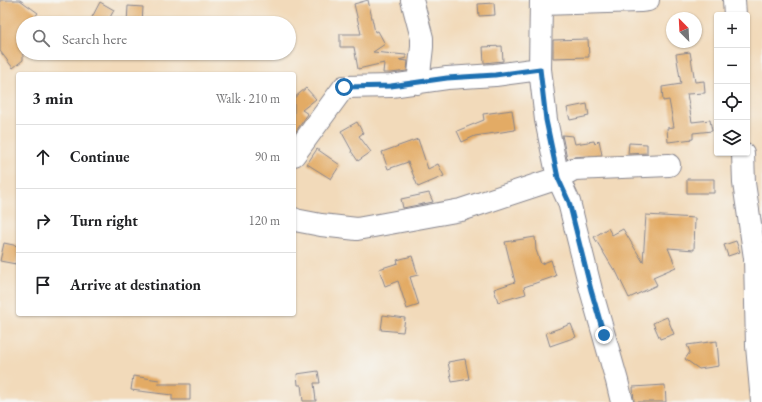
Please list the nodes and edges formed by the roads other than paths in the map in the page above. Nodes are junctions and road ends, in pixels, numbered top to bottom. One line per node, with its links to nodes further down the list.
1 (412, 0): 7 (street)
2 (648, 0): 4 (street)
3 (734, 0): 5 (street)
4 (541, 2): 6 (street)
5 (735, 12)
6 (540, 69): 7 (street); 11 (street)
7 (418, 83): 8 (street)
8 (296, 152)
9 (743, 156): 14 (street)
10 (669, 165): 11 (street)
11 (558, 178): 12 (street); 13 (street)
12 (296, 220)
13 (622, 402)
14 (762, 402)

